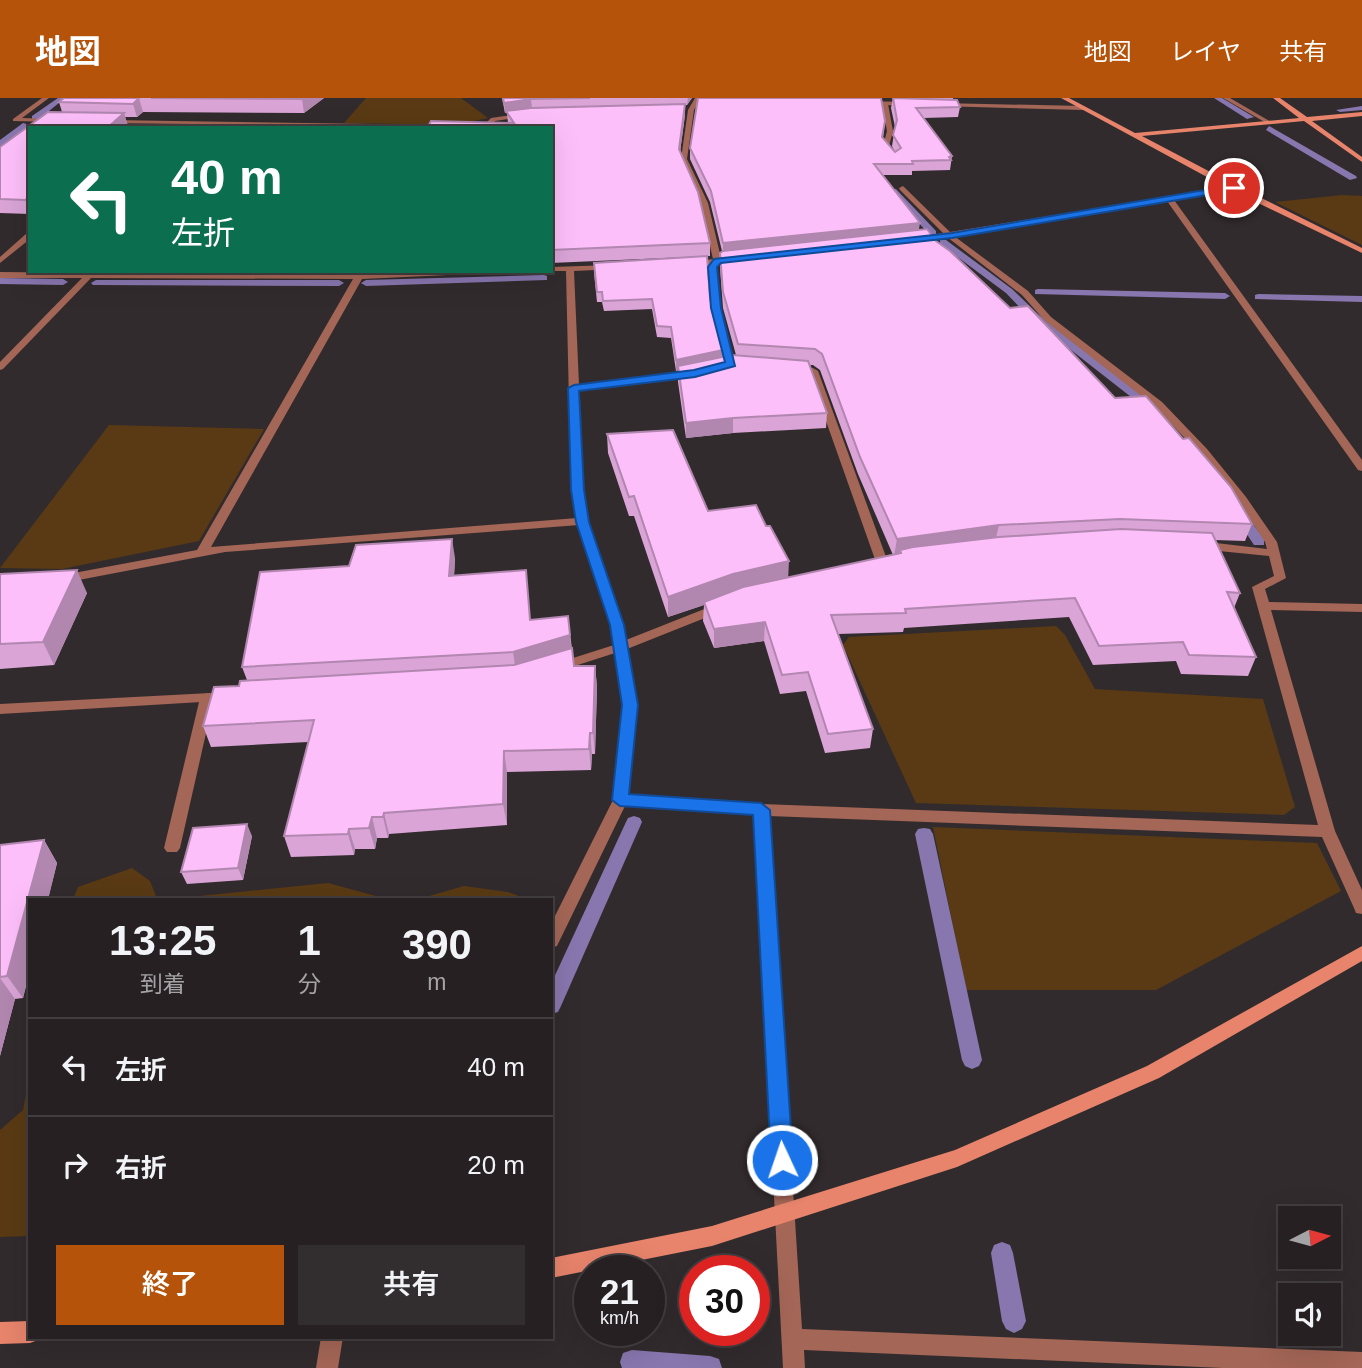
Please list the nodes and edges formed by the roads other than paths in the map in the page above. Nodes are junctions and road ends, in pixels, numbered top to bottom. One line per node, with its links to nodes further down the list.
1 (46, 98): 16 (street)
2 (698, 98): 12 (street)
3 (1064, 98): 10 (street)
4 (1226, 98): 18 (street)
5 (1276, 98): 15 (street)
6 (859, 103): 7 (street)
7 (886, 104): 8 (street); 23 (street)
8 (912, 104)
9 (925, 105): 10 (street)
10 (1083, 108): 22 (street)
11 (680, 110): 12 (street)
12 (691, 110): 34 (street)
13 (532, 114): 21 (street)
14 (1362, 114): 15 (street)
15 (1304, 120): 18 (street); 24 (street)
16 (61, 121)
17 (103, 122): 19 (street)
18 (1270, 123): 22 (street)
19 (156, 125): 20 (street)
20 (269, 126)
21 (487, 126)
22 (1135, 135): 26 (street)
23 (894, 158)
24 (1362, 160)
25 (903, 188): 28 (street)
26 (1234, 188): 27 (street); 31 (street)
27 (1169, 199): 28 (street); 51 (street)
28 (952, 236): 30 (street); 55 (street)
29 (28, 237): 33 (street)
30 (902, 242)
31 (1362, 251)
32 (745, 258): 34 (street)
33 (0, 261)
34 (718, 261): 35 (street); 44 (street)
35 (673, 264)
36 (622, 266): 37 (street)
37 (570, 268): 38 (street); 50 (street)
38 (553, 269)
39 (438, 273): 42 (street)
40 (323, 274): 42 (street); 43 (street)
41 (0, 275): 43 (street)
42 (359, 276): 54 (street)
43 (88, 277): 46 (street)
44 (731, 364): 45 (street); 47 (street)
45 (745, 365)
46 (0, 367)
47 (719, 367)
48 (786, 369): 56 (street)
49 (707, 370): 50 (street)
50 (574, 388): 52 (street)
51 (1362, 468)
52 (583, 522): 54 (street); 61 (street)
53 (1182, 544): 55 (street)
54 (202, 552): 57 (street)
55 (1275, 553): 59 (street)
56 (884, 565)
57 (53, 579)
58 (737, 600): 61 (street)
59 (1264, 606): 60 (street); 68 (street)
60 (1362, 608)
61 (620, 647): 62 (street); 66 (street)
62 (543, 672)
63 (248, 696): 64 (street)
64 (206, 698): 65 (street); 69 (street)
65 (0, 709)
66 (620, 800): 67 (street); 71 (street)
67 (761, 810): 68 (street); 73 (street)
68 (1327, 831): 70 (street)
69 (172, 848)
70 (1362, 908)
71 (553, 937)
72 (1362, 953): 73 (street)
73 (785, 1214): 74 (street); 78 (street)
74 (553, 1268)
75 (28, 1332): 76 (street)
76 (0, 1333)
77 (332, 1339): 80 (street)
78 (792, 1339): 79 (street); 81 (street)
79 (1362, 1363)
80 (327, 1368)
81 (794, 1368)

